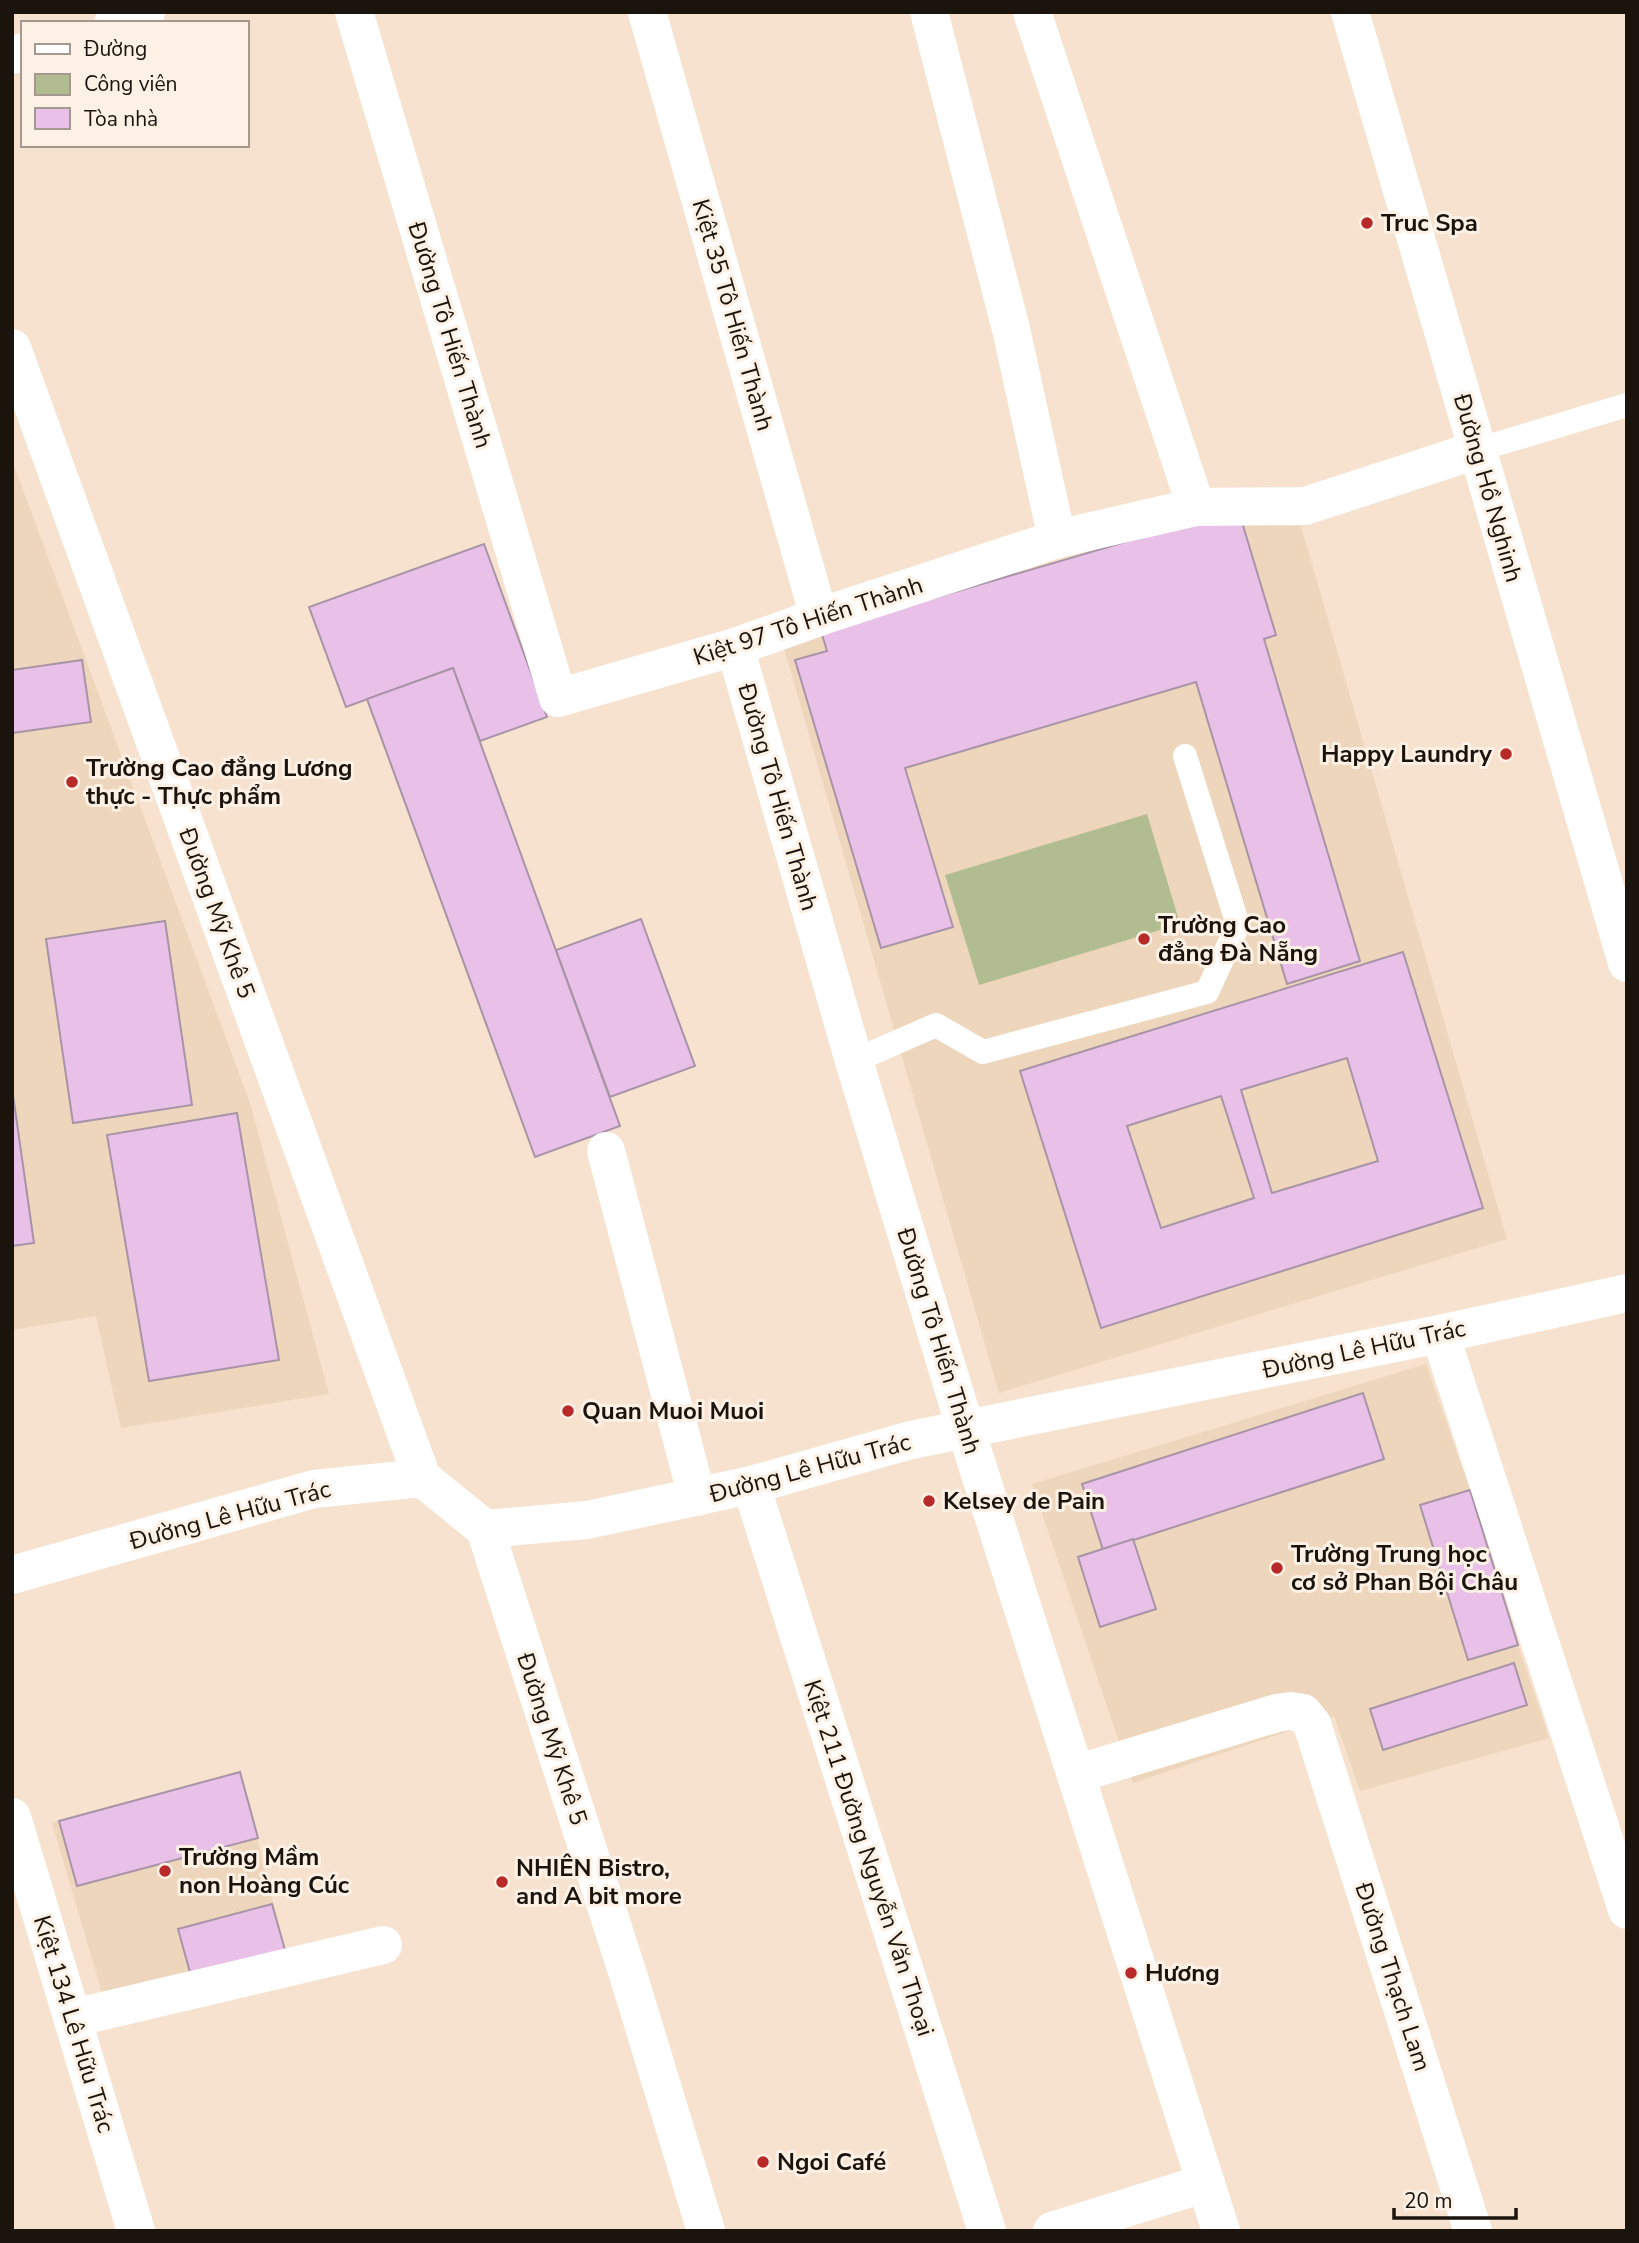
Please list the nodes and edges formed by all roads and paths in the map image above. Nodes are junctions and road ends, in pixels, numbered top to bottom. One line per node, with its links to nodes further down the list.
1 (146, 12): 7 (street)
2 (354, 12): 15 (street, Đường Tô Hiến Thành)
3 (647, 12): 13 (street, Kiệt 35 Tô Hiến Thành)
4 (929, 12): 12 (street)
5 (1032, 12): 11 (street)
6 (1350, 12): 10 (street, Đường Hồ Nghinh)
7 (119, 21)
8 (12, 348): 23 (street, Đường Mỹ Khê 5)
9 (1627, 405): 10 (lane)
10 (1477, 450): 11 (street, Kiệt 97 Tô Hiến Thành); 17 (street, Đường Hồ Nghinh)
11 (1196, 507): 12 (street, Kiệt 97 Tô Hiến Thành)
12 (1056, 539): 13 (street, Kiệt 97 Tô Hiến Thành)
13 (819, 617): 14 (street, Kiệt 97 Tô Hiến Thành)
14 (735, 647): 15 (street, Kiệt 97 Tô Hiến Thành); 18 (street, Đường Tô Hiến Thành)
15 (558, 698)
16 (1185, 756): 18 (lane)
17 (1627, 963)
18 (854, 1060): 22 (street, Đường Tô Hiến Thành)
19 (606, 1151): 25 (street)
20 (1627, 1293): 21 (street, Đường Lê Hữu Trác)
21 (1440, 1334): 22 (street, Đường Lê Hữu Trác); 30 (street)
22 (966, 1430): 24 (street, Đường Lê Hữu Trác); 28 (street, Đường Tô Hiến Thành)
23 (422, 1478): 26 (street); 27 (street, Đường Lê Hữu Trác)
24 (751, 1485): 25 (street, Đường Lê Hữu Trác); 36 (street, Kiệt 211 Đường Nguyễn Văn Thoại)
25 (697, 1497): 26 (street, Đường Lê Hữu Trác)
26 (485, 1529): 35 (street, Đường Mỹ Khê 5)
27 (12, 1575)
28 (1076, 1774): 33 (street, Đường Tô Hiến Thành); 39 (street, Đường Thạch Lam)
29 (12, 1817): 32 (street, Kiệt 134 Lê Hữu Trác)
30 (1627, 1910)
31 (383, 1945): 32 (street)
32 (73, 2018): 34 (street, Kiệt 134 Lê Hữu Trác)
33 (1206, 2183): 37 (street); 38 (street, Đường Tô Hiến Thành)
34 (136, 2231)
35 (706, 2231)
36 (987, 2231)
37 (1052, 2231)
38 (1221, 2231)
39 (1473, 2231)

